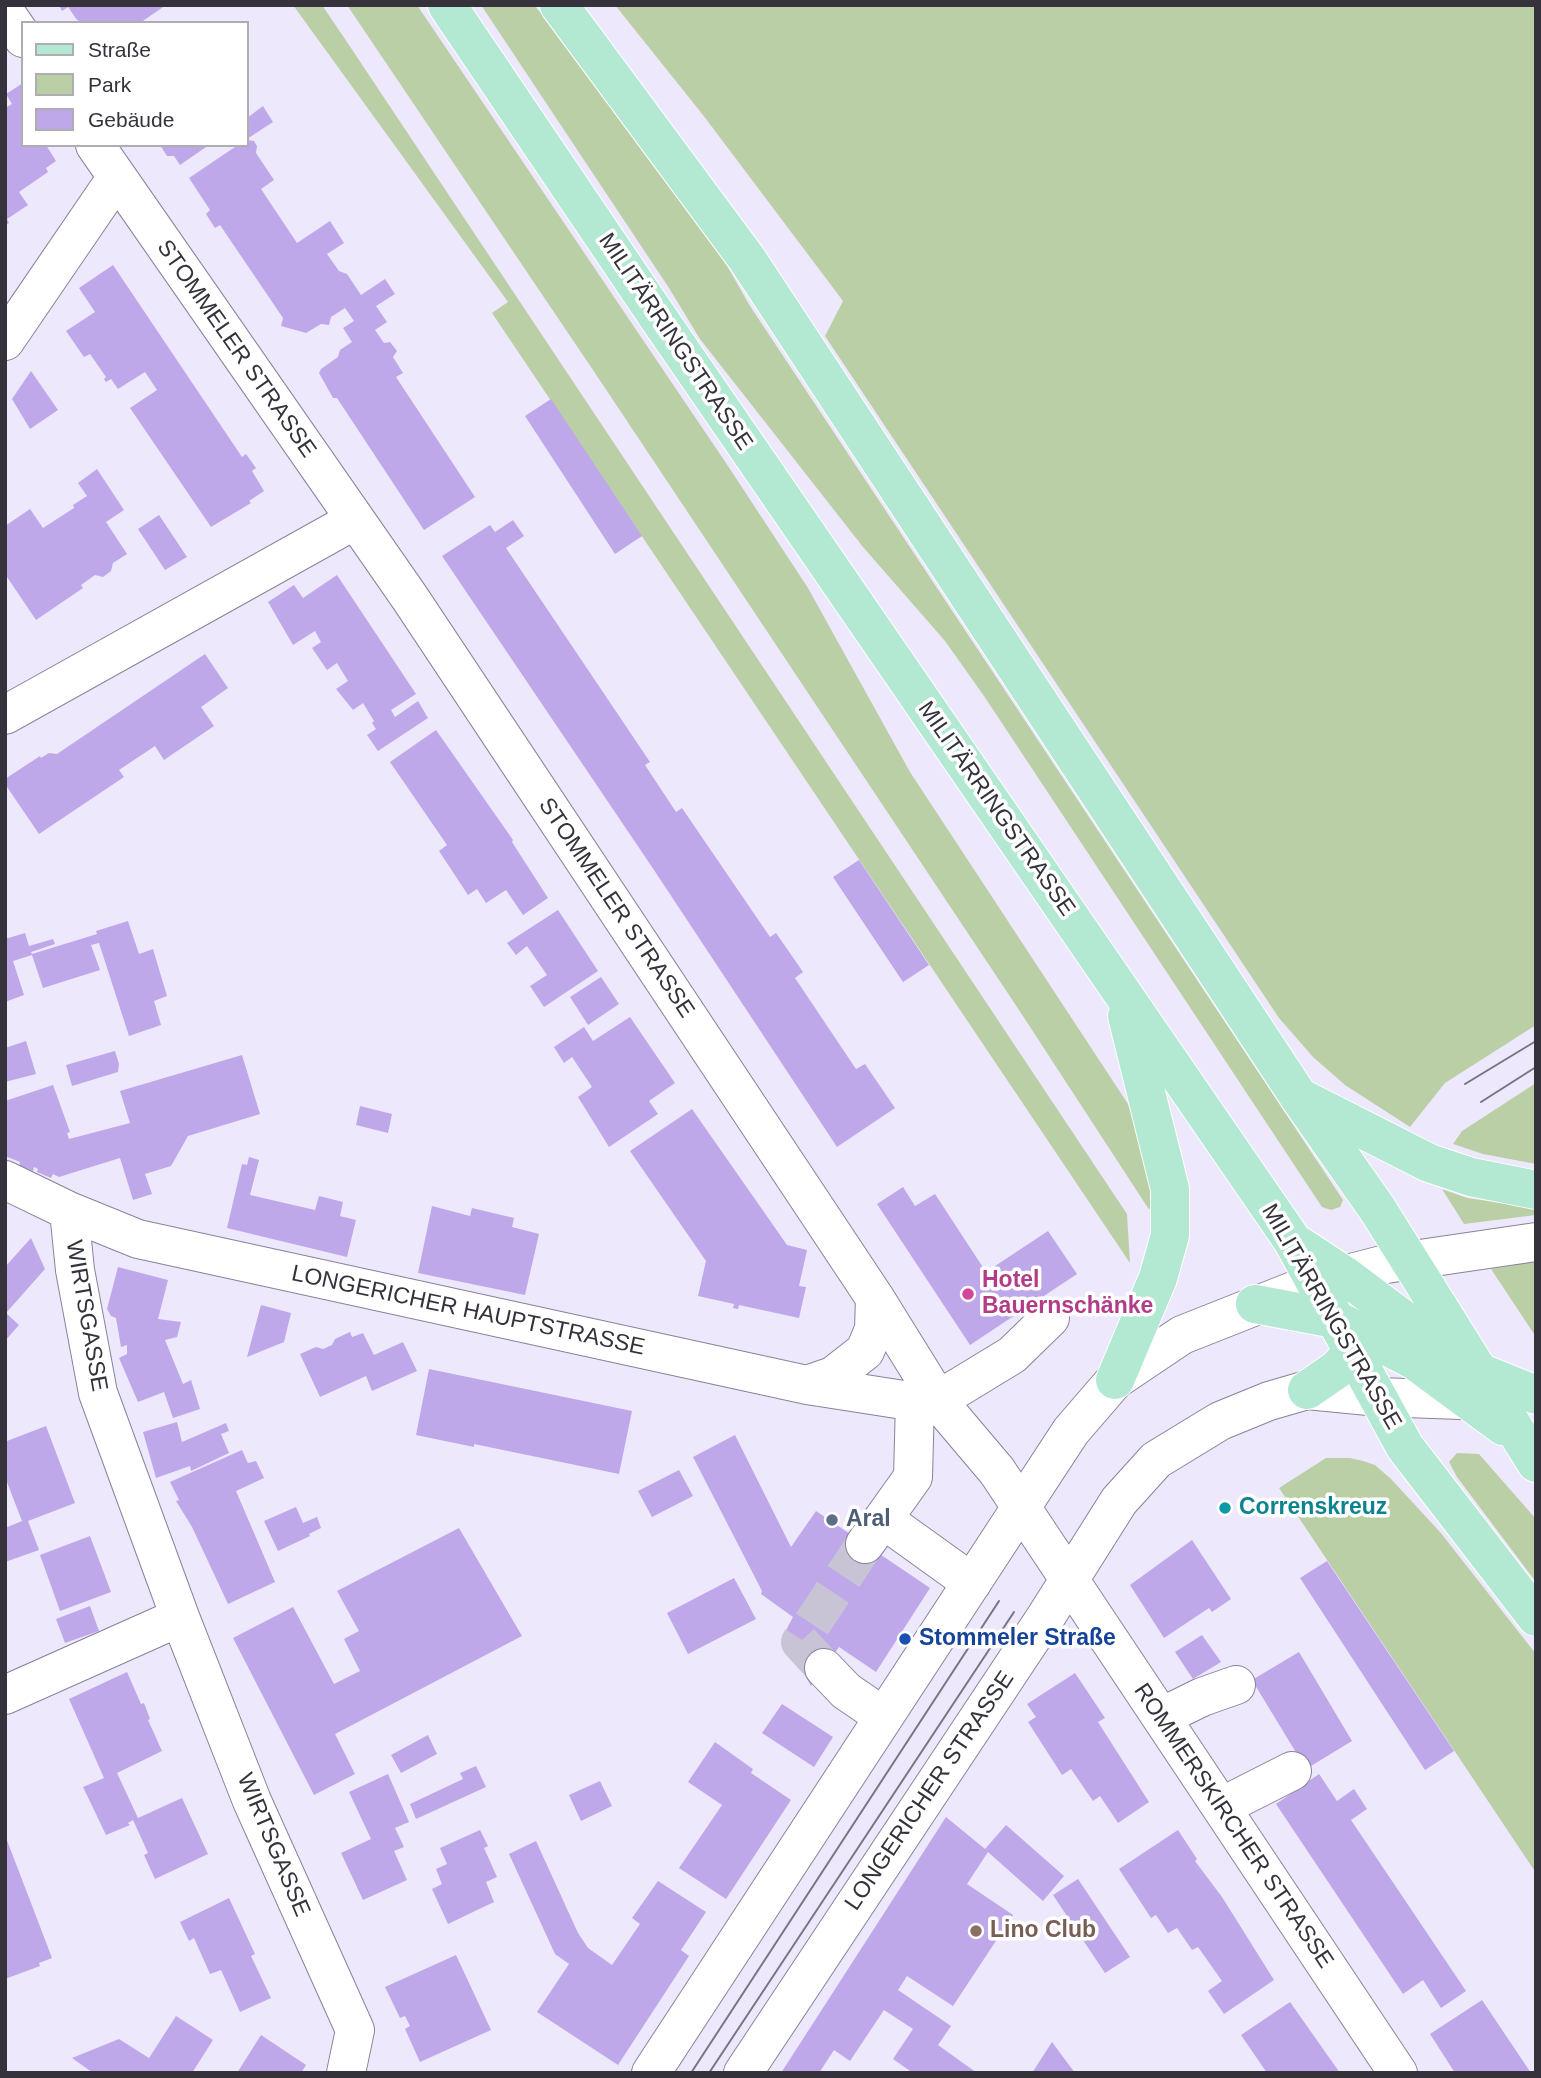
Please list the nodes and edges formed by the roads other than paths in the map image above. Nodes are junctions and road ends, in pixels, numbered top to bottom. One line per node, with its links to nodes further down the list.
1 (447, 5): 10 (main road, MILITÄRRINGSTRASSE)
2 (559, 5): 11 (main road)
3 (5, 12): 4 (street)
4 (21, 35)
5 (96, 147): 6 (street, STOMMELER STRASSE)
6 (117, 177): 7 (street); 8 (street, STOMMELER STRASSE)
7 (5, 341)
8 (355, 520): 9 (street); 17 (street, STOMMELER STRASSE)
9 (5, 715)
10 (1121, 991): 16 (main road, MILITÄRRINGSTRASSE); 21 (main road)
11 (1299, 1097): 13 (main road); 19 (main road)
12 (5, 1180): 14 (street, LONGERICHER HAUPTSTRASSE)
13 (1536, 1190)
14 (69, 1211): 22 (street, LONGERICHER HAUPTSTRASSE); 33 (street, WIRTSGASSE)
15 (1536, 1242): 19 (street)
16 (1330, 1278): 18 (street); 19 (main road, MILITÄRRINGSTRASSE); 19 (street)
17 (875, 1298): 22 (street); 28 (street, STOMMELER STRASSE)
18 (1255, 1304): 19 (main road); 21 (street)
19 (1371, 1305): 23 (main road); 24 (main road, MILITÄRRINGSTRASSE); 24 (main road); 26 (main road, MILITÄRRINGSTRASSE)
20 (1050, 1318): 28 (street)
21 (1115, 1380): 30 (street)
22 (807, 1385): 28 (street, LONGERICHER HAUPTSTRASSE)
23 (1307, 1390): 26 (street, LONGERICHER STRASSE); 31 (street, LONGERICHER STRASSE)
24 (1481, 1391): 25 (main road); 26 (street, LONGERICHER STRASSE); 27 (street, LONGERICHER STRASSE); 29 (main road, MILITÄRRINGSTRASSE)
25 (1536, 1395)
26 (1379, 1397): 34 (main road, MILITÄRRINGSTRASSE)
27 (1536, 1402)
28 (932, 1403): 30 (street, STOMMELER STRASSE); 32 (street)
29 (1530, 1454)
30 (1022, 1508): 31 (street, STOMMELER STRASSE); 32 (street)
31 (1069, 1579): 39 (street, ROMMERSKIRCHER STRASSE); 44 (street, LONGERICHER STRASSE)
32 (972, 1583): 38 (street)
33 (180, 1617): 37 (street); 42 (street, WIRTSGASSE)
34 (1536, 1617)
35 (824, 1668): 38 (street)
36 (1236, 1685): 39 (street)
37 (5, 1695)
38 (884, 1717): 43 (street)
39 (1161, 1717): 41 (street, ROMMERSKIRCHER STRASSE)
40 (1292, 1771): 41 (street)
41 (1221, 1807): 45 (street, ROMMERSKIRCHER STRASSE)
42 (346, 2073)
43 (651, 2073)
44 (743, 2073)
45 (1398, 2073)

